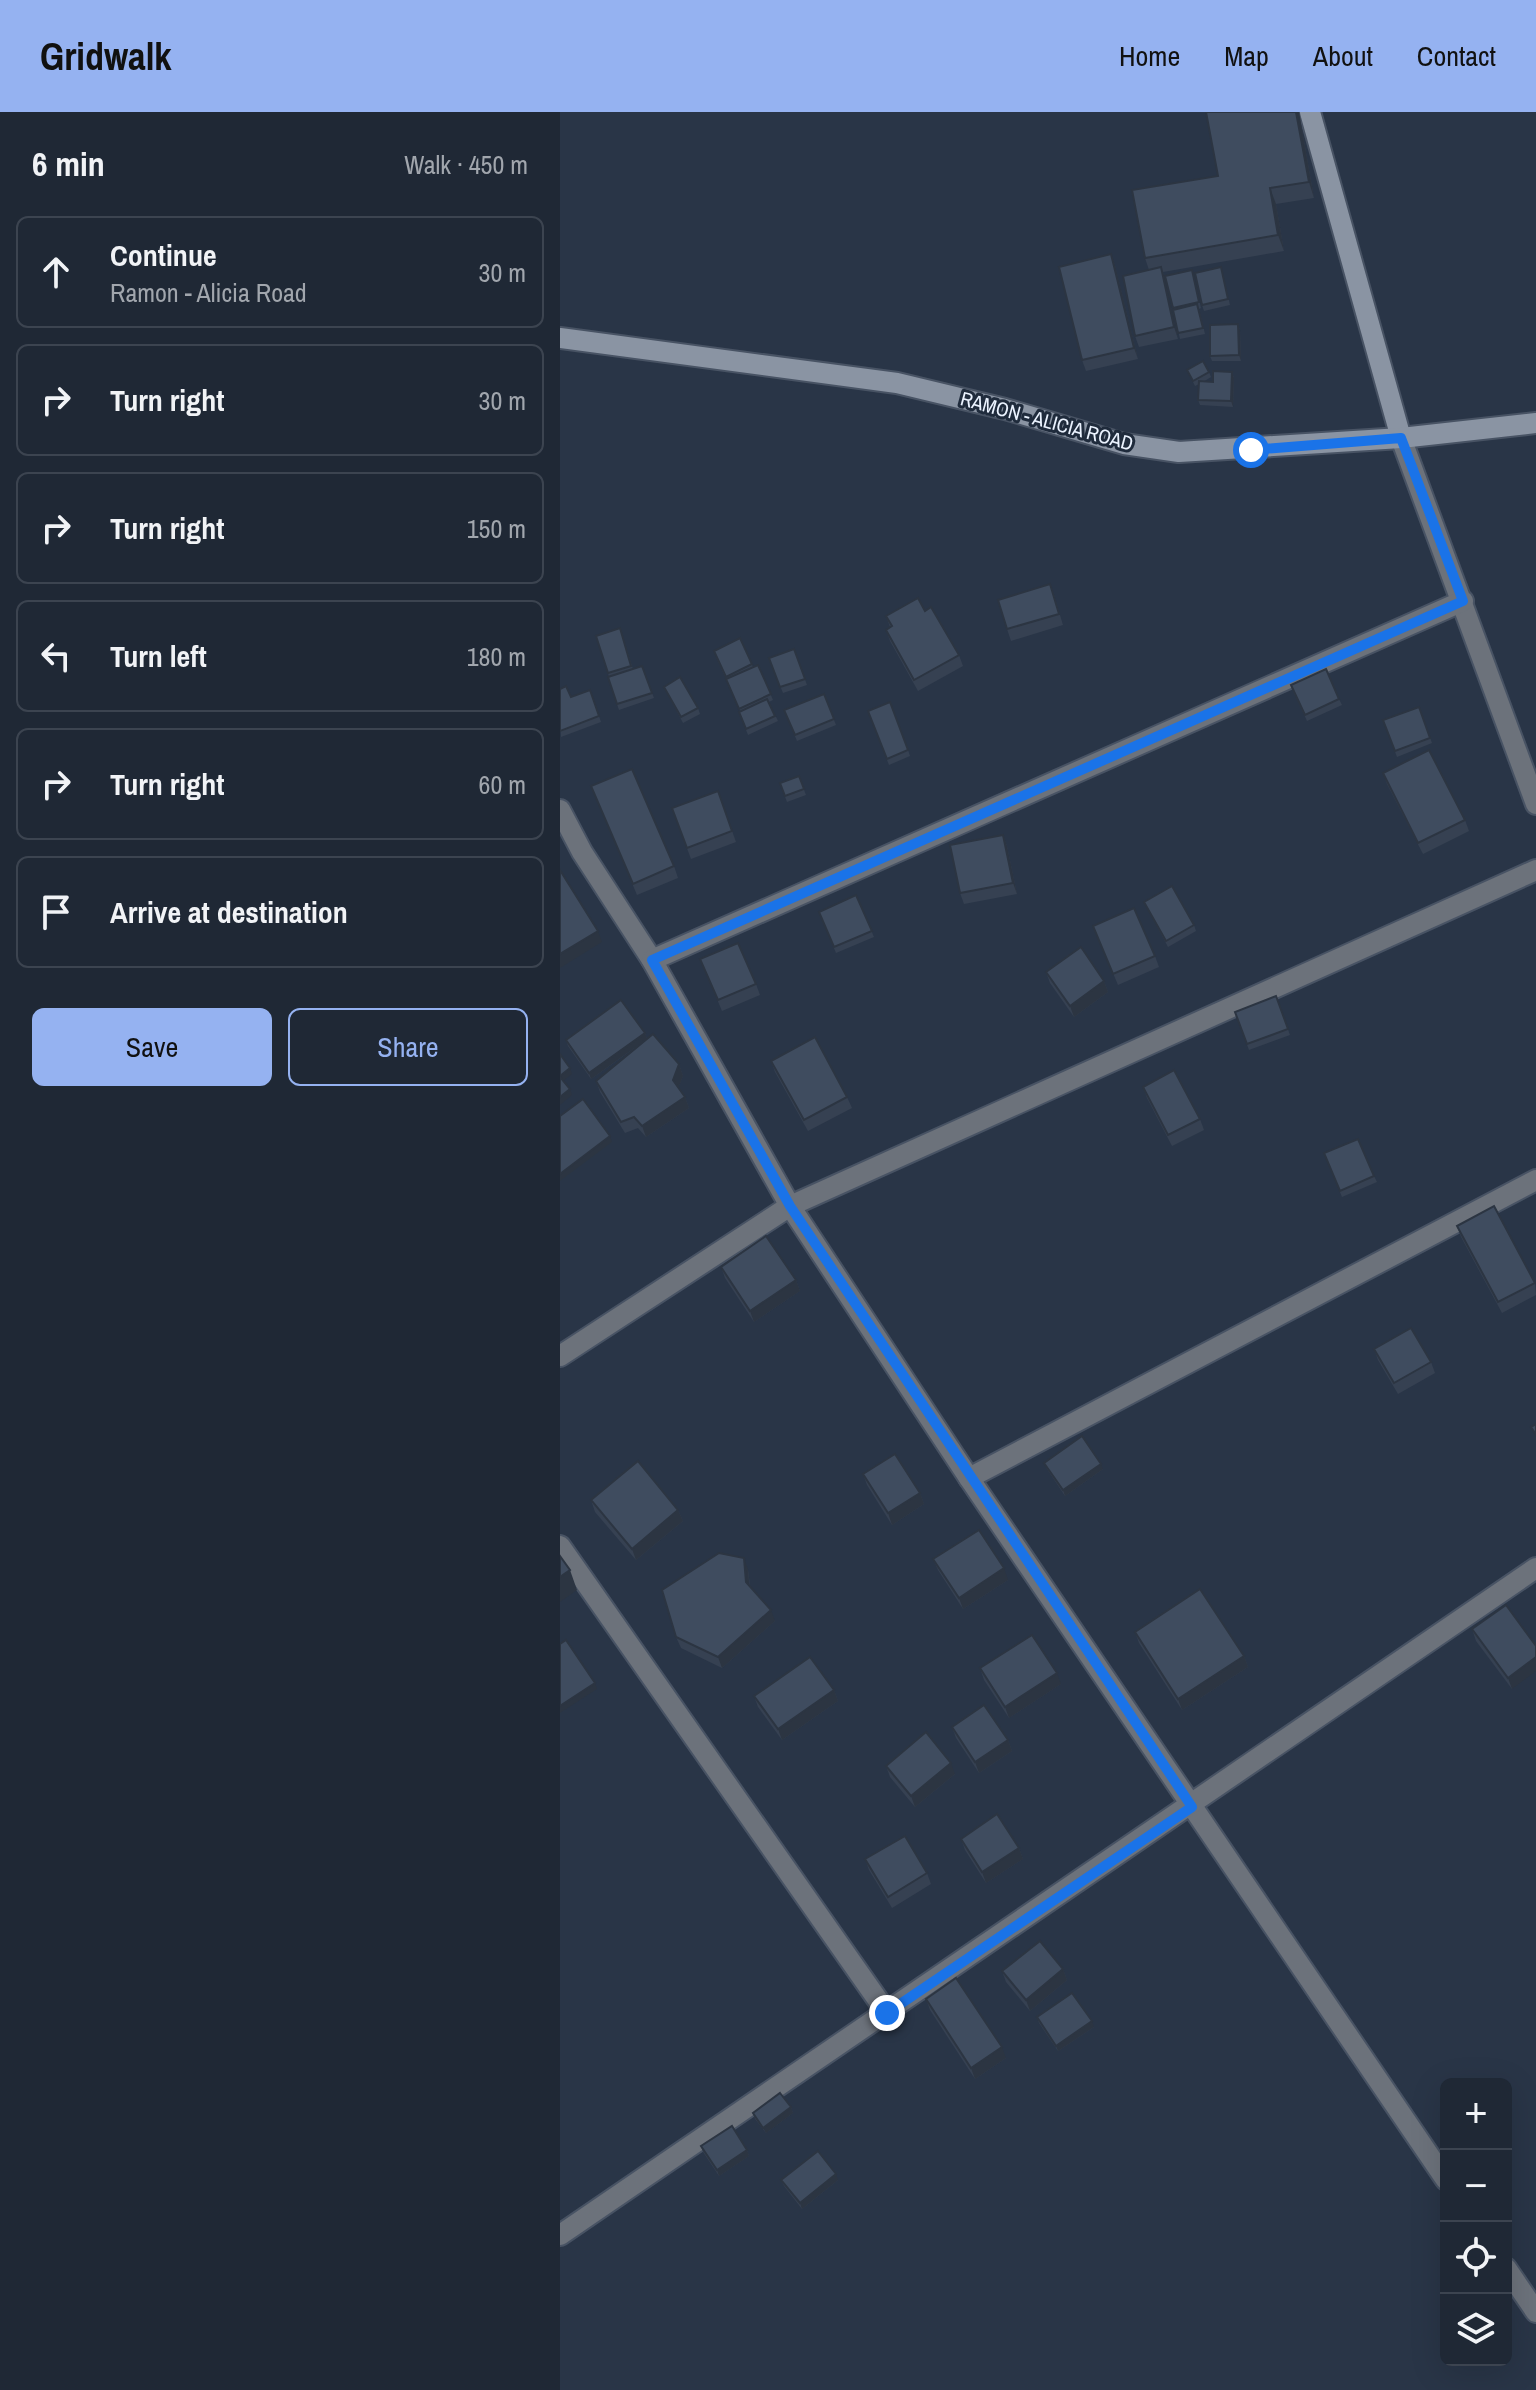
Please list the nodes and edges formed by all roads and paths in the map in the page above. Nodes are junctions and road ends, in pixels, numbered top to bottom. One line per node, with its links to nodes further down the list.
1 (1310, 112): 4 (main road)
2 (560, 338): 4 (main road, RAMON - ALICIA ROAD)
3 (1536, 423): 4 (main road, RAMON - ALICIA ROAD)
4 (1401, 438): 5 (street)
5 (1463, 601): 6 (street); 9 (street)
6 (1536, 804)
7 (560, 810): 9 (street)
8 (1536, 870): 11 (street)
9 (652, 960): 11 (street)
10 (1536, 1180): 13 (street)
11 (790, 1206): 12 (street); 13 (street)
12 (560, 1356)
13 (969, 1478): 16 (street)
14 (560, 1546): 17 (street)
15 (1536, 1568): 16 (street)
16 (1192, 1807): 17 (street); 18 (street)
17 (887, 2013): 19 (street)
18 (1440, 2171)
19 (560, 2235)
20 (1512, 2277): 21 (street)
21 (1536, 2312)

